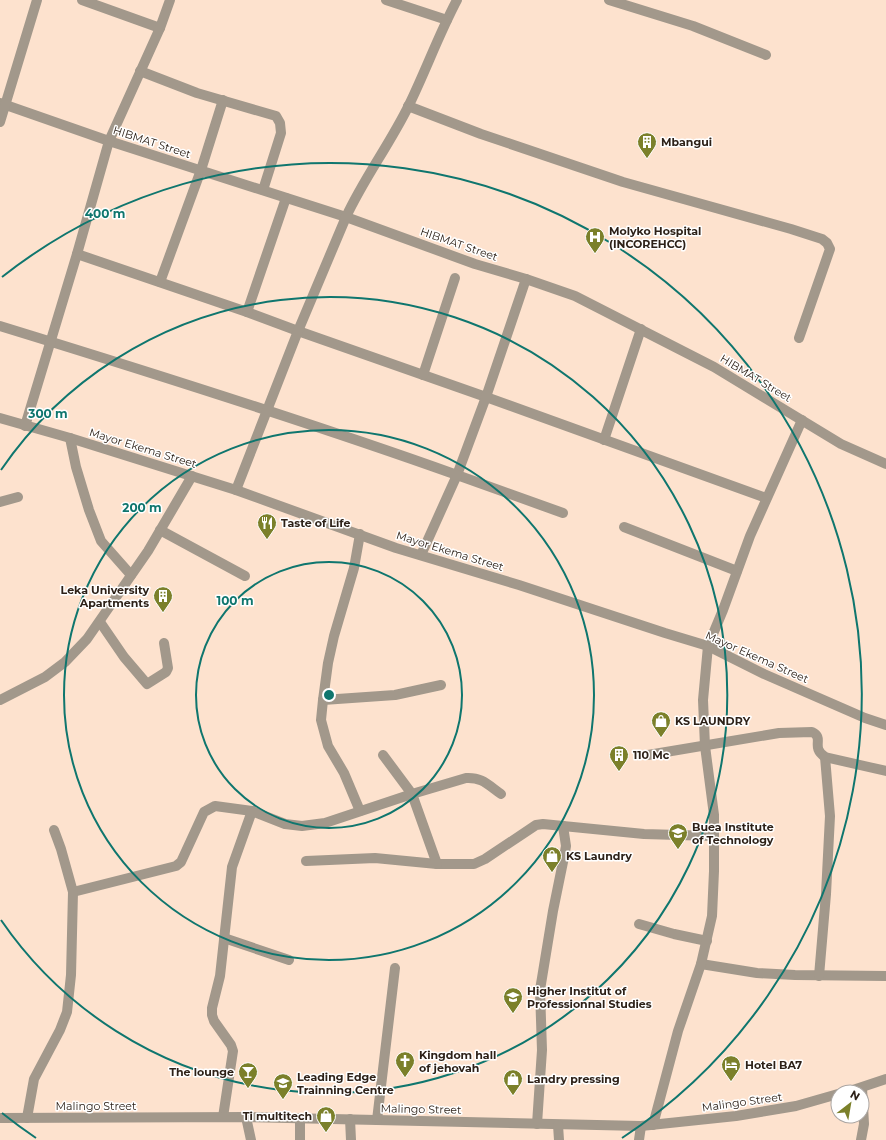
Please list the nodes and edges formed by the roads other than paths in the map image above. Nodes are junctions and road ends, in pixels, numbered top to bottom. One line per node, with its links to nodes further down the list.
1 (37, 0): 12 (street)
2 (82, 0): 8 (street)
3 (170, 0): 8 (street)
4 (386, 0): 7 (street)
5 (458, 0): 7 (street)
6 (609, 0): 9 (street)
7 (447, 20): 13 (street)
8 (160, 28): 10 (street)
9 (766, 55)
10 (140, 71): 11 (street); 15 (street)
11 (223, 100): 16 (street); 17 (street)
12 (3, 104): 14 (street); 15 (street, HIBMAT Street)
13 (408, 106): 19 (street); 28 (street)
14 (0, 122)
15 (109, 140): 16 (street, HIBMAT Street); 20 (street)
16 (201, 170): 17 (street, HIBMAT Street); 23 (street)
17 (263, 190): 18 (street, HIBMAT Street)
18 (286, 198): 19 (street, HIBMAT Street); 24 (street)
19 (346, 217): 22 (street, HIBMAT Street); 27 (street)
20 (77, 254): 23 (street); 29 (street)
21 (455, 278): 30 (street)
22 (526, 279): 26 (street, HIBMAT Street); 31 (street)
23 (160, 282): 24 (street)
24 (247, 312): 27 (street)
25 (0, 326): 29 (street)
26 (641, 329): 34 (street, HIBMAT Street); 37 (street)
27 (298, 331): 30 (street); 32 (street)
28 (799, 338)
29 (52, 341): 32 (street); 35 (street)
30 (423, 375): 31 (street)
31 (486, 397): 37 (street); 39 (street)
32 (268, 410): 39 (street); 41 (street)
33 (0, 418): 35 (street, Mayor Ekema Street)
34 (802, 420): 38 (street, HIBMAT Street); 43 (street)
35 (25, 426): 36 (street, Mayor Ekema Street)
36 (70, 438): 40 (street, Mayor Ekema Street); 51 (street)
37 (604, 440): 43 (street)
38 (886, 464)
39 (457, 475): 45 (street); 49 (street)
40 (192, 476): 41 (street, Mayor Ekema Street); 47 (street)
41 (236, 490): 48 (street, Mayor Ekema Street)
42 (18, 497): 44 (street)
43 (766, 498): 50 (street)
44 (0, 502)
45 (563, 513)
46 (624, 527): 50 (street)
47 (160, 530): 51 (street); 52 (street)
48 (360, 534): 49 (street, Mayor Ekema Street); 58 (street)
49 (421, 555): 55 (street, Mayor Ekema Street)
50 (737, 571): 55 (street)
51 (132, 575): 53 (street)
52 (245, 576)
53 (100, 622): 54 (street); 57 (street)
54 (164, 643)
55 (708, 646): 59 (street, Mayor Ekema Street); 60 (street)
56 (441, 684): 58 (street)
57 (0, 700)
58 (323, 700): 68 (street)
59 (886, 726)
60 (705, 746): 62 (street); 63 (street); 71 (street)
61 (384, 755): 65 (street)
62 (648, 755)
63 (825, 757): 64 (street); 81 (street)
64 (886, 771)
65 (412, 794): 66 (street); 68 (street); 73 (street)
66 (501, 794)
67 (252, 811): 68 (street); 74 (street); 76 (street)
68 (360, 811)
69 (563, 826): 71 (street); 73 (street); 93 (street)
70 (54, 830): 74 (street)
71 (713, 836): 77 (street)
72 (306, 861): 73 (street)
73 (437, 864)
74 (73, 892): 89 (street)
75 (640, 924): 77 (street)
76 (224, 938): 78 (street); 86 (street)
77 (707, 941): 79 (street)
78 (289, 960)
79 (701, 964): 81 (street); 96 (street)
80 (395, 968): 92 (street)
81 (819, 976): 82 (street)
82 (886, 976)
83 (886, 1079): 84 (street)
84 (870, 1085)
85 (830, 1096): 96 (street, Malingo Street)
86 (223, 1117): 87 (street, Malingo Street); 89 (street, Malingo Street)
87 (246, 1117): 90 (street, Malingo Street); 98 (street)
88 (0, 1118): 89 (street, Malingo Street)
89 (27, 1118)
90 (300, 1118): 91 (street, Malingo Street); 99 (street)
91 (350, 1120): 92 (street, Malingo Street); 100 (street)
92 (377, 1120): 93 (street, Malingo Street)
93 (537, 1124): 95 (street, Malingo Street)
94 (864, 1124): 103 (street)
95 (558, 1125): 97 (street, Malingo Street); 101 (street)
96 (653, 1125): 97 (street, Malingo Street)
97 (641, 1126): 102 (street)
98 (251, 1140)
99 (300, 1140)
100 (351, 1140)
101 (559, 1140)
102 (639, 1140)
103 (861, 1140)

